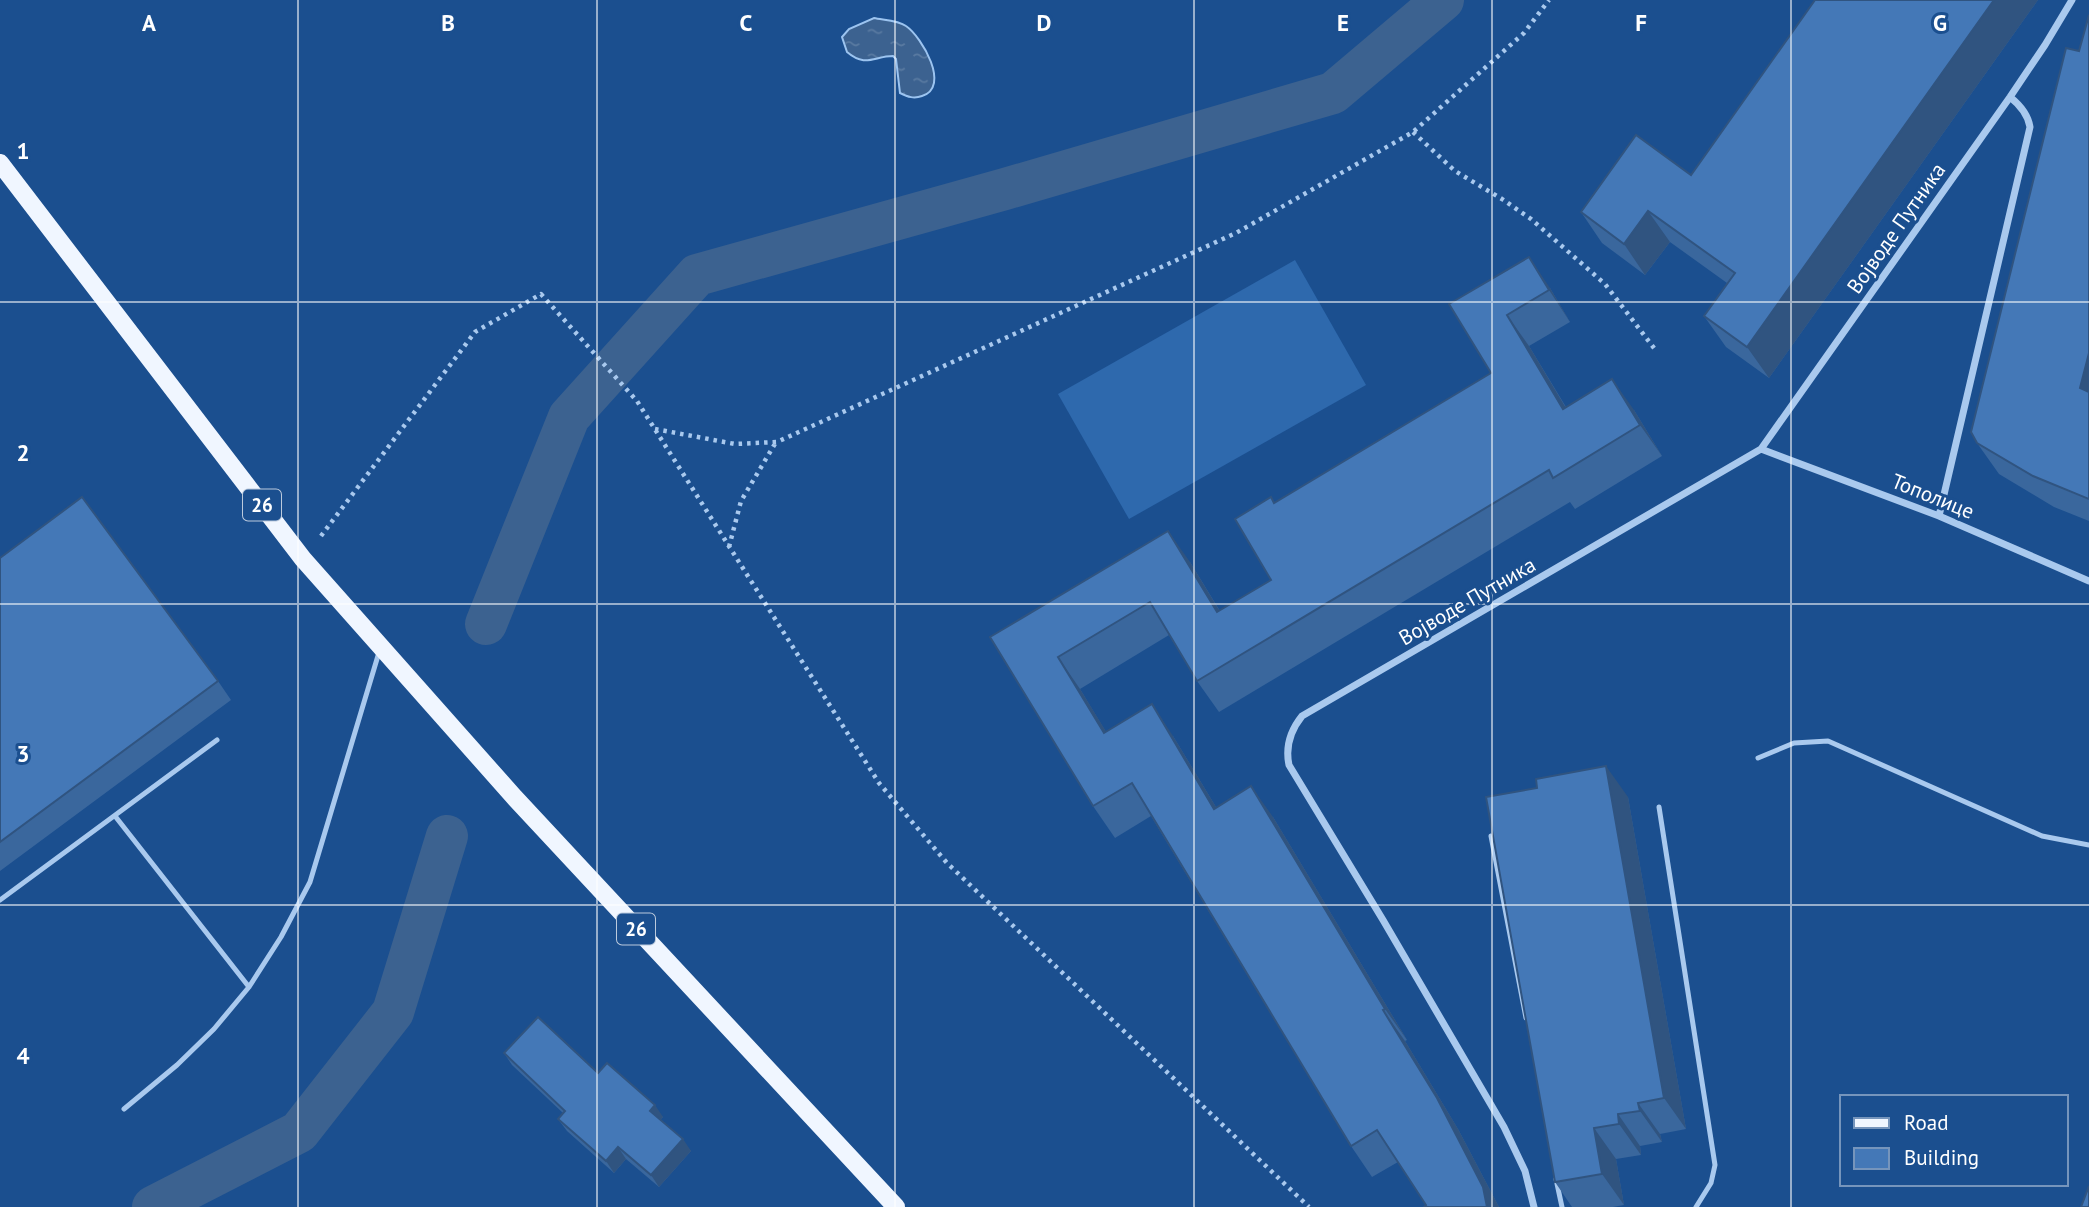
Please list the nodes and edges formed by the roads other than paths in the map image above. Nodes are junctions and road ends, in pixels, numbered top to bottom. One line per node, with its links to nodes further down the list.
1 (2072, 0): 2 (street, Војводе Путника)
2 (2010, 97): 4 (street, Војводе Путника); 5 (street)
3 (0, 163): 7 (main road, 26)
4 (1760, 449): 5 (street, Тополице); 20 (street, Војводе Путника)
5 (1939, 516): 6 (street, Тополице)
6 (2089, 582)
7 (381, 646): 15 (lane); 19 (main road, 26)
8 (217, 740): 11 (lane)
9 (1758, 758): 13 (lane)
10 (1659, 807): 22 (lane)
11 (115, 816): 14 (lane); 15 (lane)
12 (1491, 836): 16 (lane)
13 (2089, 845)
14 (0, 900)
15 (249, 987): 17 (lane)
16 (1527, 1028)
17 (124, 1110)
18 (1554, 1166): 21 (lane)
19 (896, 1207)
20 (1534, 1207)
21 (1562, 1207)
22 (1696, 1207)

